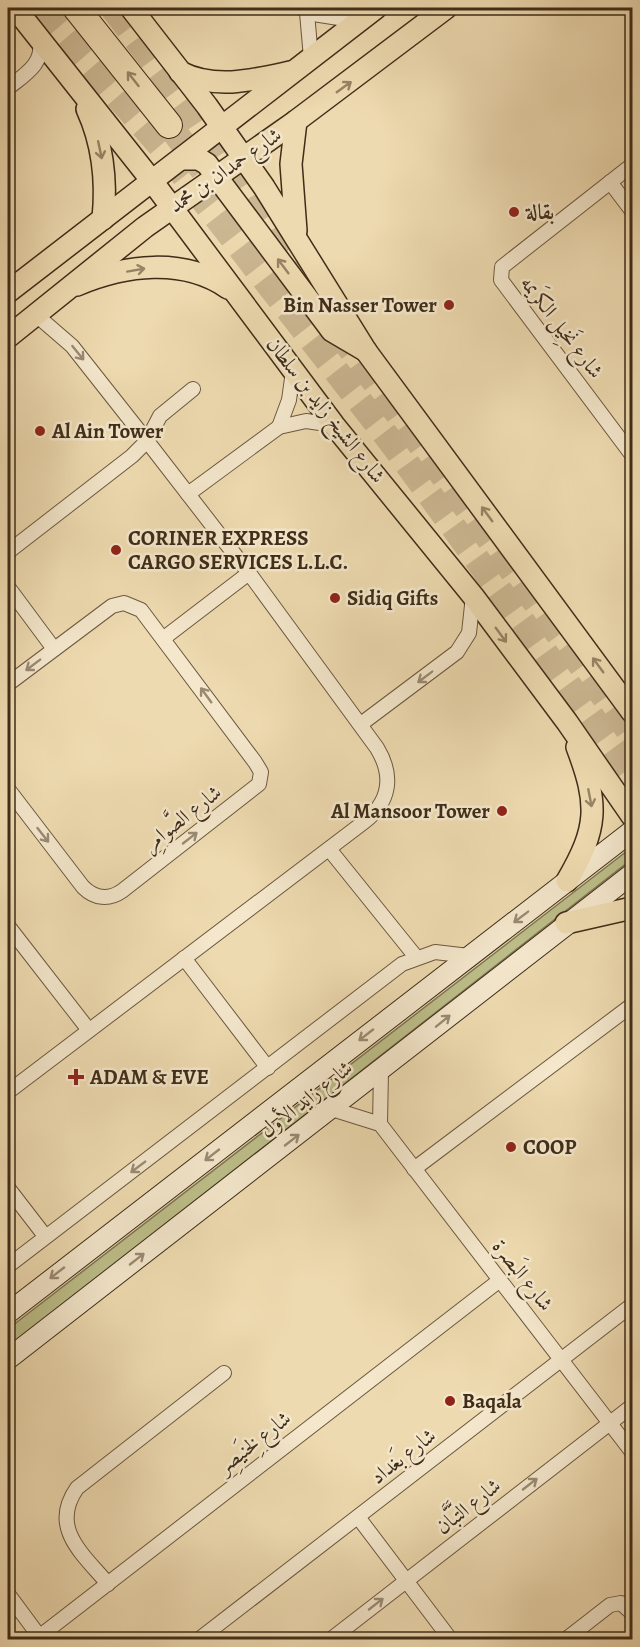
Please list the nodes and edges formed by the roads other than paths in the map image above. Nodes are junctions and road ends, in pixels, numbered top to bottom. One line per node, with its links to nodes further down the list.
1 (15, 8): 8 (main road, شارع الشيخ زايد بن سلطان)
2 (76, 8): 14 (highway, one-way to 2)
3 (130, 8): 10 (main road)
4 (376, 8): 7 (main road, شارع حمدان بن محمد)
5 (446, 8): 13 (main road, شارع حمدان بن محمد, one-way to 5)
6 (305, 10): 7 (street); 9 (street)
7 (358, 21): 9 (main road, شارع حمدان بن محمد)
8 (39, 37): 11 (main road, شارع الشيخ زايد بن سلطان); 12 (street)
9 (304, 64): 10 (main road); 15 (main road, شارع حمدان بن محمد)
10 (180, 71): 15 (main road)
11 (69, 77): 20 (main road, شارع الشيخ زايد بن سلطان); 24 (main road, one-way to 24)
12 (8, 88)
13 (297, 121): 16 (main road, شارع حمدان بن محمد); 25 (main road)
14 (169, 125)
15 (222, 128): 16 (main road); 17 (main road, شارع حمدان بن محمد)
16 (244, 158): 19 (main road, شارع حمدان بن محمد); 25 (main road)
17 (181, 159): 19 (main road); 20 (main road, شارع حمدان بن محمد)
18 (633, 165): 21 (street, شارع نَخِيل الكرَيمه)
19 (217, 176): 22 (main road, شارع حمدان بن محمد); 31 (main road, one-way to 19)
20 (152, 181): 22 (main road, شارع الشيخ زايد بن سلطان); 24 (main road, شارع حمدان بن محمد)
21 (610, 182): 23 (street); 37 (street, شارع نَخِيل الكرَيمه)
22 (171, 207): 27 (main road, شارع حمدان بن محمد); 28 (main road, شارع الشيخ زايد بن سلطان)
23 (633, 211)
24 (103, 219): 26 (main road, شارع حمدان بن محمد)
25 (298, 240): 31 (main road)
26 (8, 292)
27 (60, 293): 28 (main road, one-way to 28); 29 (main road, شارع حمدان بن محمد)
28 (242, 301): 32 (main road, شارع الشيخ زايد بن سلطان)
29 (35, 314): 30 (main road, شارع حمدان بن محمد); 36 (street, one-way to 36)
30 (8, 341)
31 (366, 351): 46 (main road, one-way to 31)
32 (293, 371): 34 (main road, شارع الشيخ زايد بن سلطان); 35 (street)
33 (193, 389): 36 (street)
34 (334, 425): 35 (street); 42 (main road, شارع الشيخ زايد بن سلطان)
35 (279, 427): 38 (street)
36 (147, 441): 38 (street); 39 (street)
37 (633, 455)
38 (188, 494): 40 (street)
39 (8, 552)
40 (249, 573): 43 (street); 48 (street)
41 (8, 587): 44 (street)
42 (473, 596): 47 (main road, شارع الشيخ زايد بن سلطان, one-way to 47); 48 (street, one-way to 48)
43 (164, 638): 44 (street, شارع الصَّوامِر); 49 (street, شارع الصَّوامِر, one-way to 43)
44 (54, 649): 45 (street, شارع الصَّوامِر, one-way to 45)
45 (8, 684)
46 (633, 712)
47 (567, 722): 50 (main road, شارع الشيخ زايد بن سلطان); 54 (main road, one-way to 54)
48 (361, 724): 52 (street)
49 (8, 789)
50 (633, 816)
51 (633, 831): 54 (main road, شارع زايد الأول)
52 (329, 849): 59 (street); 60 (street)
53 (633, 874): 56 (main road, شارع زايد الأول)
54 (567, 881): 58 (main road, شارع زايد الأول, one-way to 58)
55 (633, 908): 56 (main road)
56 (566, 923): 64 (main road, شارع زايد الأول, one-way to 56)
57 (8, 927): 62 (street)
58 (469, 956): 59 (street); 74 (main road, شارع زايد الأول, one-way to 74)
59 (416, 957): 63 (street)
60 (184, 958): 62 (street); 63 (street)
61 (633, 1005): 68 (street)
62 (88, 1029): 65 (street)
63 (268, 1068): 70 (street, one-way to 70)
64 (381, 1071): 66 (main road, شارع زايد الأول); 67 (street)
65 (8, 1092)
66 (332, 1109): 67 (street); 75 (main road, شارع زايد الأول, one-way to 66)
67 (380, 1124): 68 (street, شارع البَصرة)
68 (414, 1169): 72 (street, شارع البَصرة)
69 (8, 1188): 70 (street)
70 (45, 1236): 71 (street)
71 (8, 1266)
72 (500, 1280): 76 (street, شارع البَصرة); 83 (street, شارع لِخنَيصِر)
73 (633, 1305): 76 (street, شارع بَغداد)
74 (8, 1313)
75 (8, 1359)
76 (561, 1359): 79 (street, شارع البَصرة); 81 (street, شارع بَغداد)
77 (224, 1373): 83 (street)
78 (633, 1406): 79 (street, شارع التَّبَّان)
79 (610, 1423): 80 (street, شارع البَصرة); 82 (street, شارع التَّبَّان, one-way to 79)
80 (633, 1452)
81 (358, 1517): 82 (street); 87 (street, شارع بَغداد)
82 (406, 1580): 88 (street, شارع التَّبَّان, one-way to 82); 89 (street)
83 (108, 1584): 86 (street, شارع لِخنَيصِر)
84 (8, 1594): 86 (street)
85 (633, 1613): 90 (street)
86 (39, 1638)
87 (198, 1640)
88 (330, 1640)
89 (451, 1640)
90 (565, 1640)

